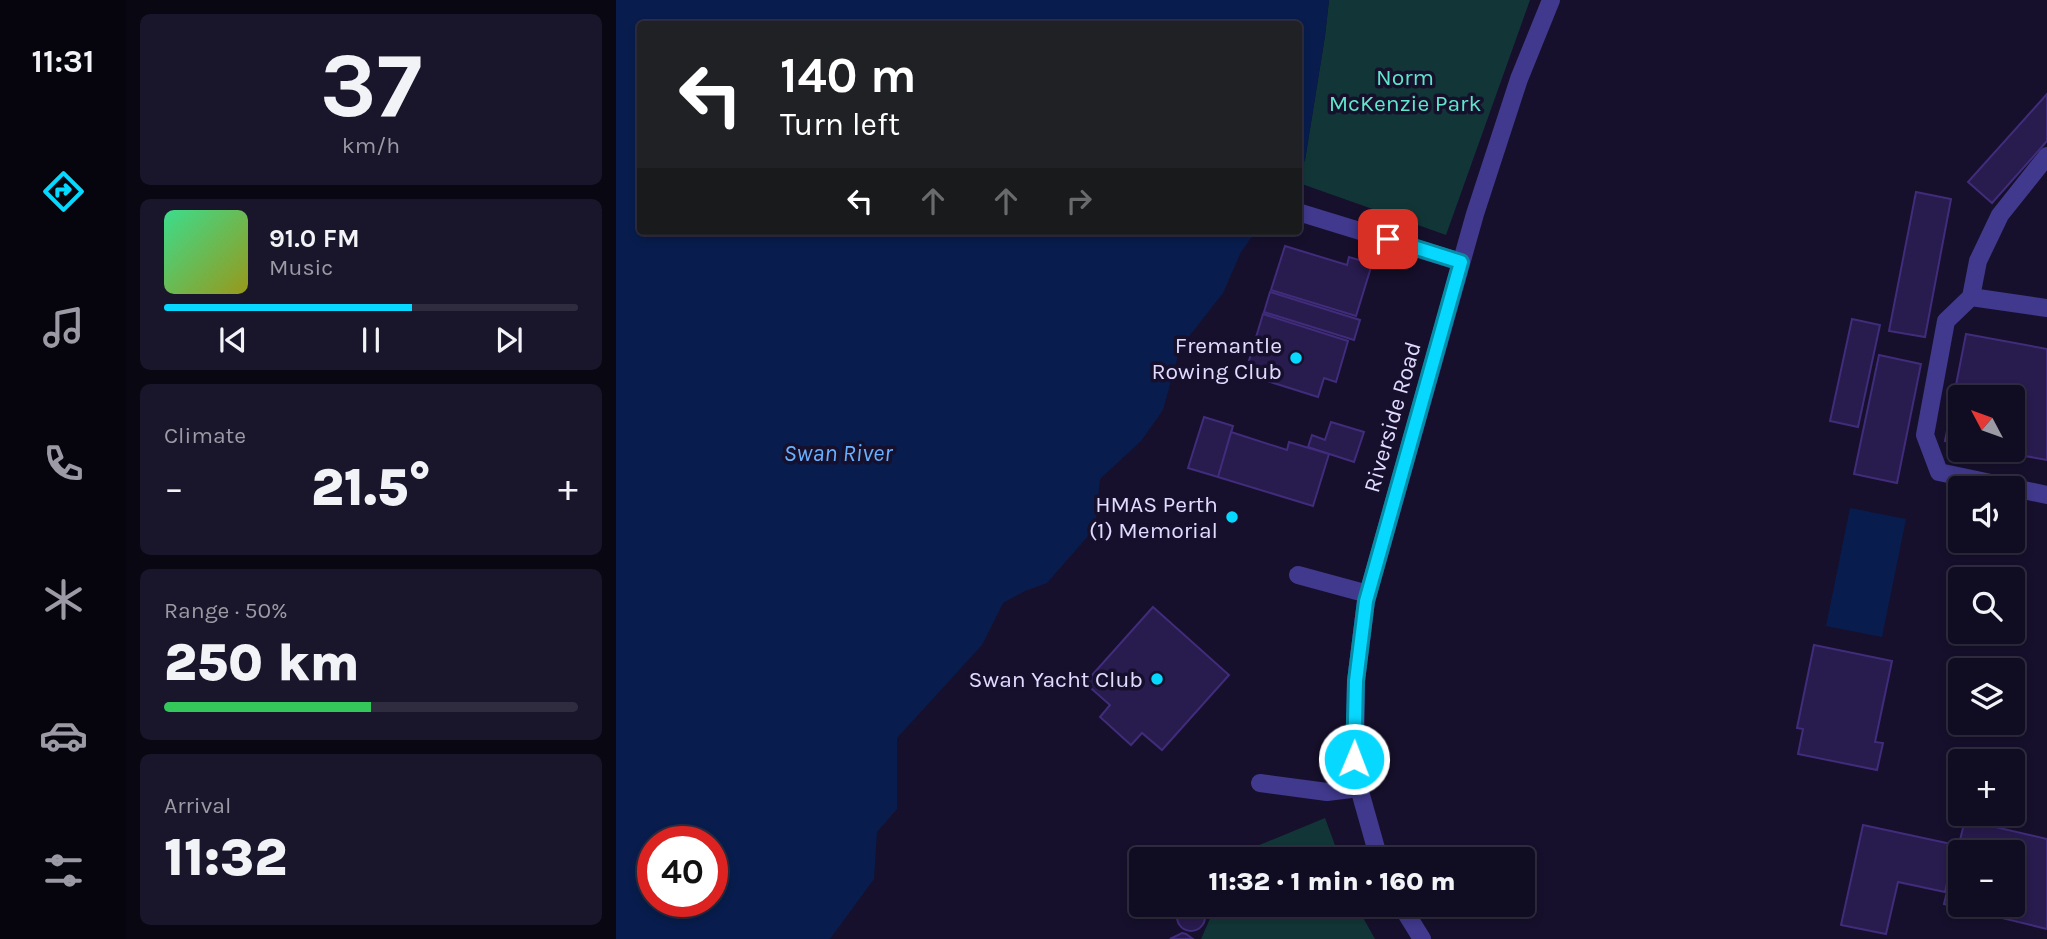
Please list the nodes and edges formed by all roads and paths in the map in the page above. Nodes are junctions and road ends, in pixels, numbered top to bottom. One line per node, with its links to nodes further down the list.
1 (1552, 0): 4 (street, Riverside Road)
2 (2047, 156): 5 (street)
3 (1302, 213): 4 (street)
4 (1461, 262): 9 (street, Riverside Road)
5 (1971, 297): 6 (street); 7 (street)
6 (2047, 308)
7 (2047, 495)
8 (1298, 575): 9 (street)
9 (1368, 594): 11 (street, Riverside Road)
10 (1259, 783): 11 (street)
11 (1359, 788): 12 (street, Riverside Road)
12 (1376, 847)
13 (1408, 917): 14 (street)
14 (1422, 939)

